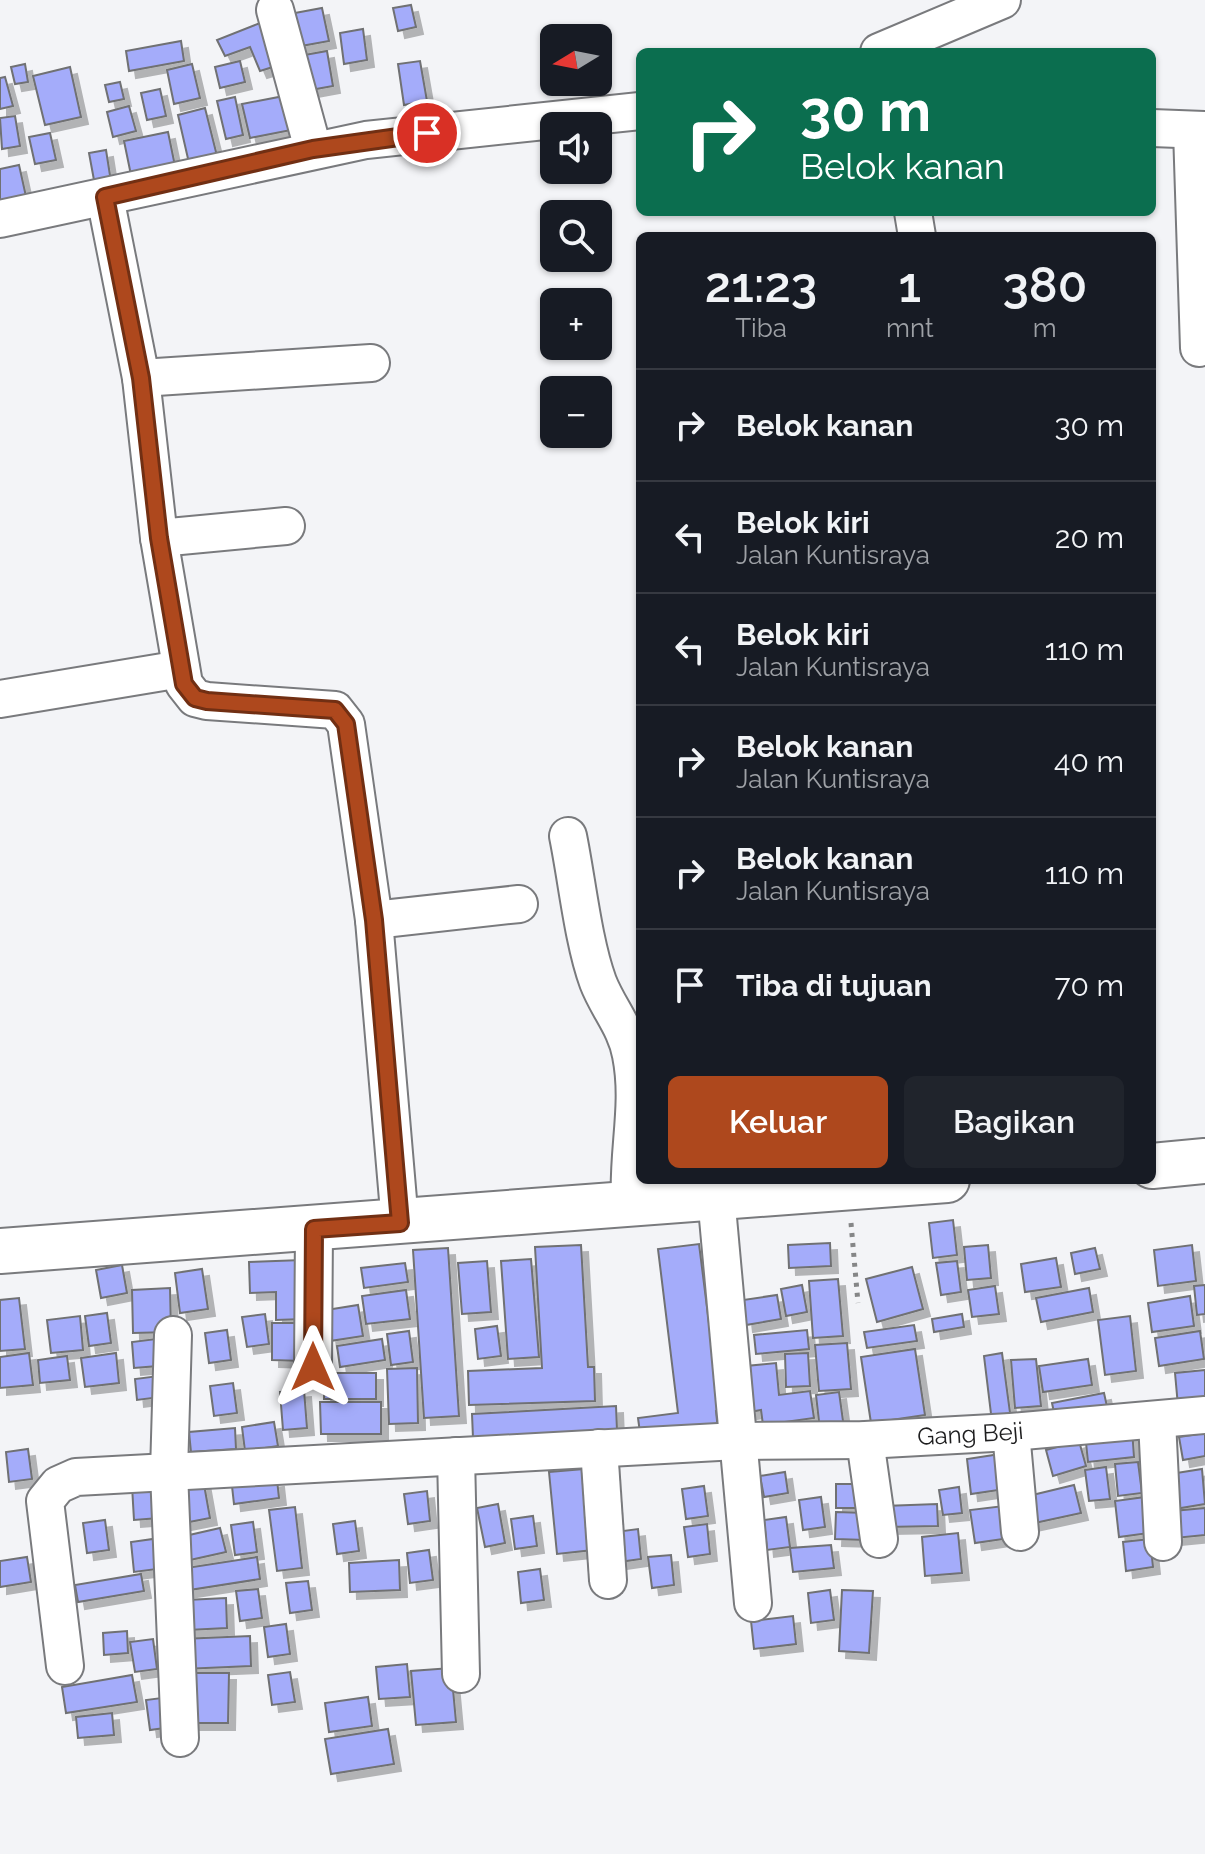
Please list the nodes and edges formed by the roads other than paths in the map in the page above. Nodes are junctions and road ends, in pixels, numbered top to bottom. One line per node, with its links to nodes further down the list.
1 (1002, 0): 3 (street)
2 (275, 10): 8 (street)
3 (945, 12): 4 (street)
4 (886, 48)
5 (636, 111): 8 (street)
6 (1156, 128): 7 (street)
7 (1199, 130): 11 (street)
8 (313, 149): 9 (street)
9 (105, 197): 10 (street); 13 (street)
10 (0, 219)
11 (1199, 348)
12 (371, 363): 13 (street)
13 (141, 378): 15 (street)
14 (286, 526): 15 (street)
15 (159, 538): 16 (street)
16 (181, 669): 17 (street); 20 (street)
17 (0, 699)
18 (568, 836): 25 (street)
19 (519, 904): 20 (street)
20 (374, 920): 26 (street)
21 (1205, 1161): 22 (main road)
22 (1156, 1166)
23 (881, 1184): 24 (main road)
24 (716, 1196): 25 (main road); 35 (street)
25 (630, 1202): 26 (main road)
26 (400, 1223): 27 (main road)
27 (314, 1229): 28 (main road); 30 (street)
28 (0, 1251)
29 (173, 1335): 38 (street)
30 (313, 1367)
31 (1205, 1415): 32 (street, Gang Beji)
32 (1157, 1421): 33 (street, Gang Beji); 41 (street)
33 (1011, 1432): 34 (street, Gang Beji); 39 (street)
34 (865, 1440): 35 (street, Gang Beji); 40 (street)
35 (737, 1441): 36 (street, Gang Beji); 43 (street)
36 (599, 1448): 37 (street, Gang Beji); 42 (street)
37 (456, 1456): 38 (street, Gang Beji); 45 (street)
38 (169, 1472): 44 (street, Gang Beji); 46 (street)
39 (1020, 1532)
40 (879, 1539)
41 (1163, 1542)
42 (608, 1580)
43 (753, 1603)
44 (65, 1666)
45 (461, 1674)
46 (180, 1738)

